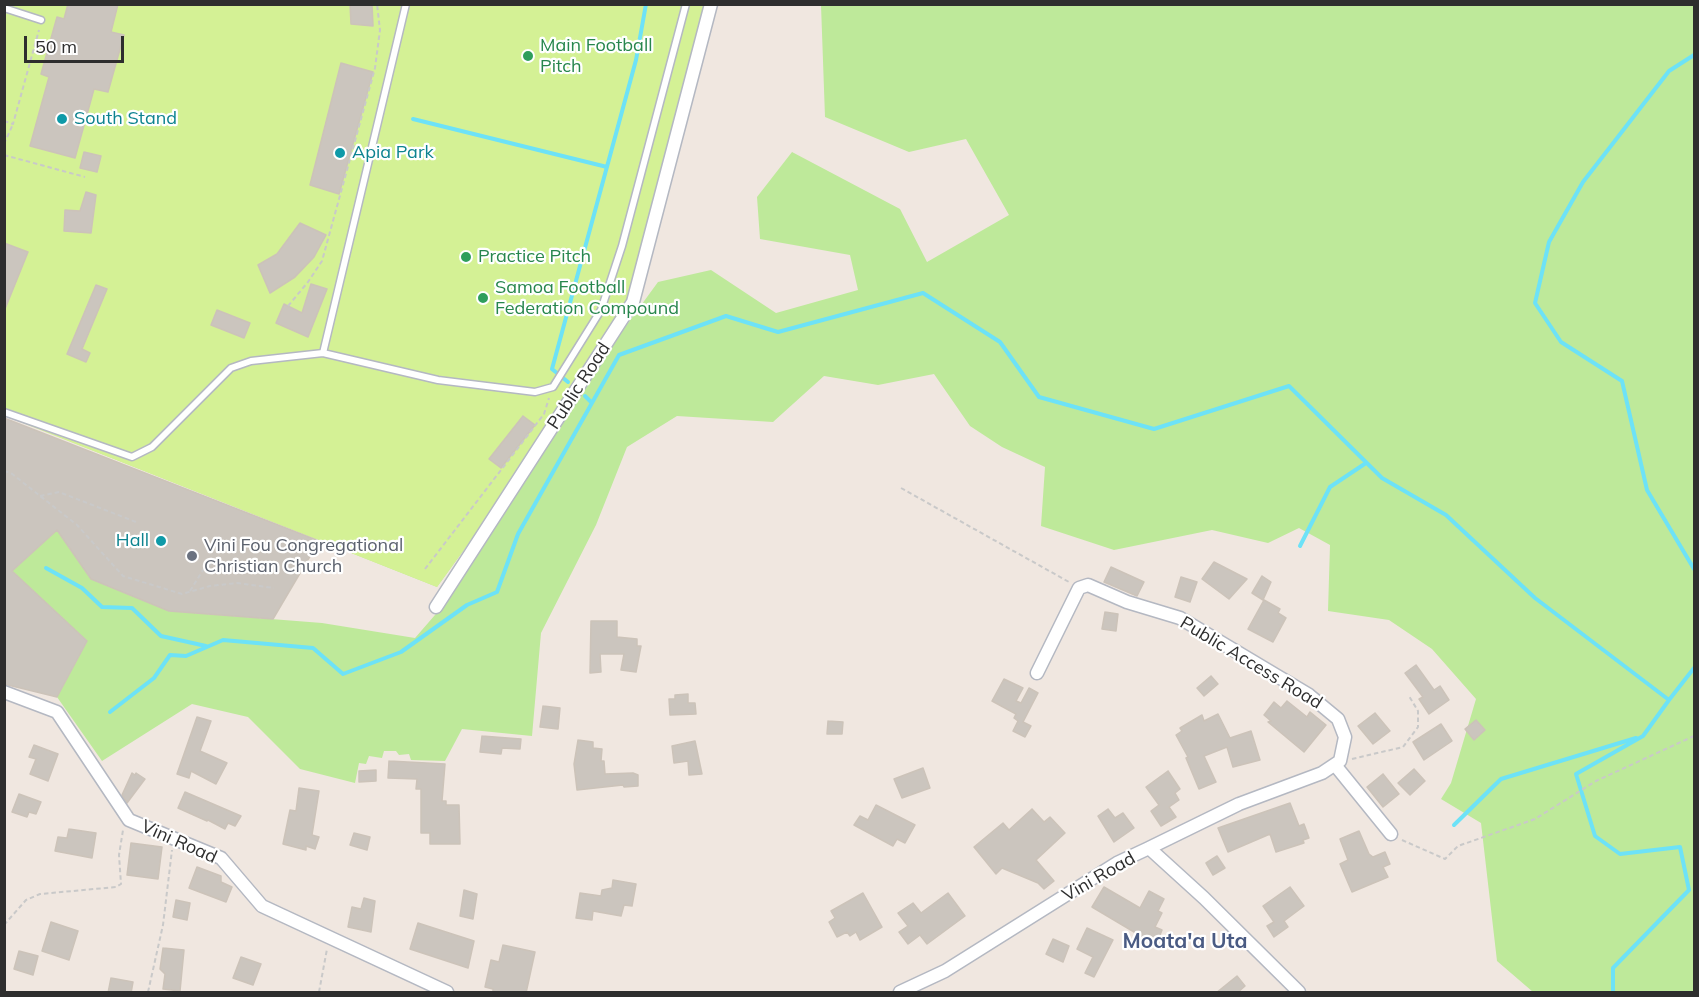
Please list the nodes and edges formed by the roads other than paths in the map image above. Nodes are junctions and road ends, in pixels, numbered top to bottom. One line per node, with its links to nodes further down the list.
1 (20, 4): 6 (lane)
2 (406, 4): 8 (lane)
3 (686, 4): 8 (lane)
4 (711, 4): 10 (street, Public Road)
5 (4, 8): 6 (lane)
6 (18, 12): 7 (lane)
7 (41, 20)
8 (323, 353): 9 (lane)
9 (4, 412)
10 (436, 607)
11 (1037, 673): 13 (street, Public Access Road)
12 (4, 692): 16 (street, Vini Road)
13 (1338, 763): 14 (street); 15 (street)
14 (1391, 834)
15 (1149, 848): 17 (street, Vini Road); 18 (street, Vini Road)
16 (447, 993)
17 (900, 993)
18 (1299, 993)

